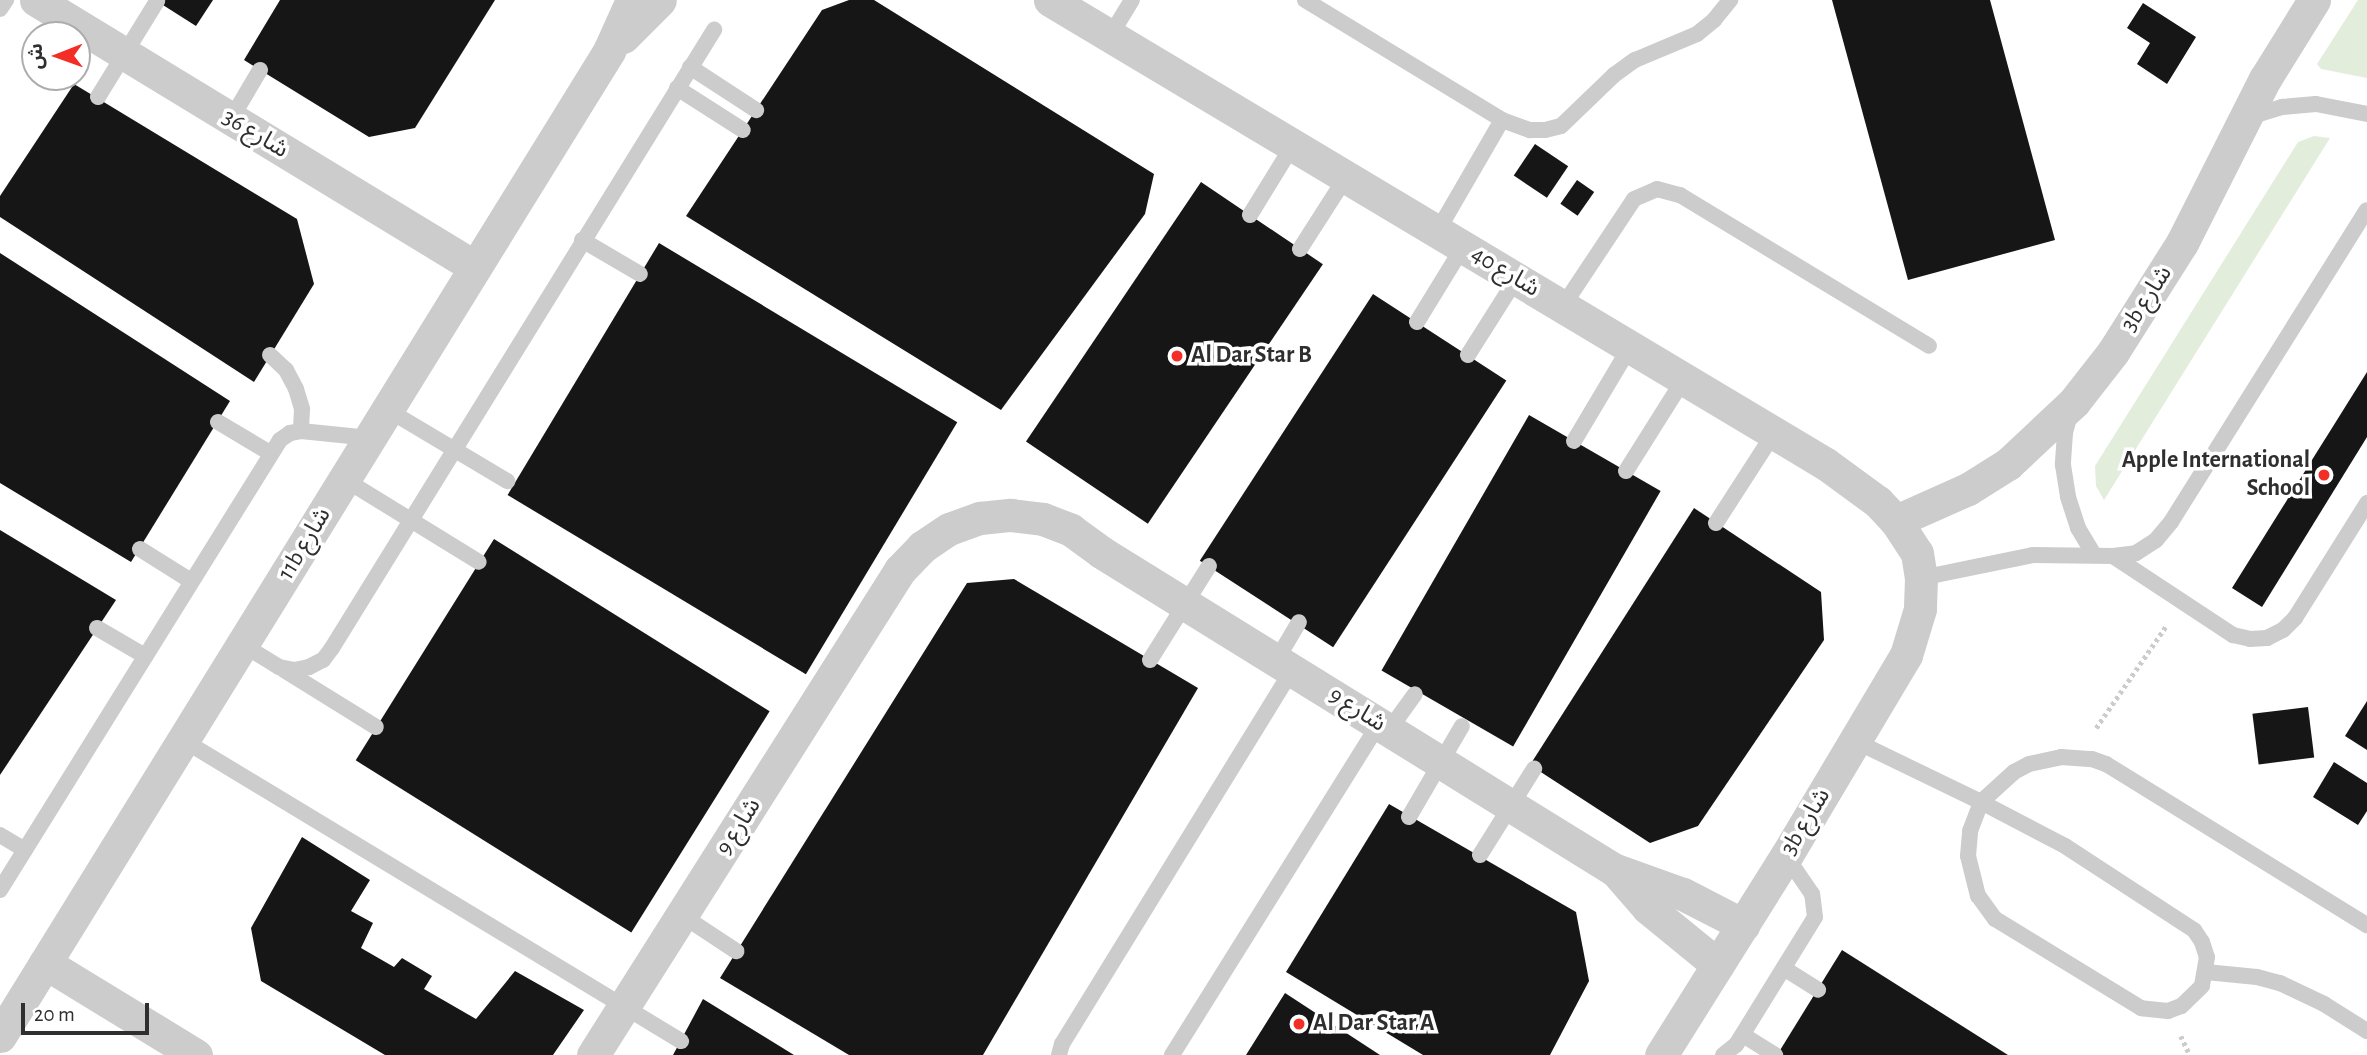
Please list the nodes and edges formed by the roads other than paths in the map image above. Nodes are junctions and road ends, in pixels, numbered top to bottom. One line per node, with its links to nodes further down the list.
1 (6, 0): 11 (lane)
2 (36, 0): 15 (street, شارع 36)
3 (632, 0): 14 (street, 11b شارع)
4 (660, 0): 14 (street, 11b شارع)
5 (1132, 0): 13 (lane)
6 (1305, 0): 24 (lane)
7 (1730, 0): 24 (lane)
8 (2314, 0): 22 (street, 3b شارع)
9 (157, 1): 15 (lane)
10 (1069, 5): 13 (street, شارع 40)
11 (0, 9)
12 (714, 30): 16 (lane)
13 (1110, 36): 26 (street, شارع 40)
14 (609, 51): 33 (street, 11b شارع)
15 (125, 54): 19 (lane); 23 (street, شارع 36)
16 (690, 67): 18 (lane); 20 (lane)
17 (260, 70): 23 (lane)
18 (677, 88): 25 (lane); 31 (lane)
19 (98, 97)
20 (756, 110)
21 (2367, 114): 22 (lane)
22 (2246, 118): 43 (street, 3b شارع)
23 (231, 119): 33 (street, شارع 36)
24 (1502, 120): 30 (lane)
25 (743, 130)
26 (1293, 145): 27 (street, شارع 40); 29 (lane)
27 (1346, 177): 30 (street, شارع 40); 32 (lane)
28 (2367, 210): 61 (lane)
29 (1250, 215)
30 (1450, 239): 35 (street, شارع 40); 37 (lane)
31 (582, 240): 34 (lane); 50 (lane)
32 (1300, 249)
33 (475, 267): 44 (street, 11b شارع)
34 (639, 274)
35 (1516, 279): 36 (street, شارع 40); 41 (lane)
36 (1563, 306): 38 (lane); 39 (street, شارع 40)
37 (1417, 322)
38 (1928, 346)
39 (1630, 347): 42 (street, شارع 40); 49 (lane)
40 (270, 355): 46 (lane)
41 (1468, 355)
42 (1684, 379): 47 (street, شارع 40); 52 (lane)
43 (2074, 401): 57 (street, 3b شارع); 60 (lane)
44 (388, 410): 48 (street, 11b شارع); 50 (lane)
45 (218, 422): 51 (lane)
46 (302, 430): 48 (lane); 51 (lane)
47 (1774, 433): 57 (street, شارع 40); 58 (lane)
48 (370, 438): 53 (street, 11b شارع)
49 (1574, 441)
50 (453, 449): 54 (lane); 56 (lane)
51 (270, 453): 65 (lane)
52 (1626, 471)
53 (344, 480): 56 (lane); 69 (street, 11b شارع)
54 (507, 481)
55 (2367, 503): 61 (lane)
56 (411, 520): 62 (lane); 73 (lane)
57 (1896, 522): 64 (street, شارع 40)
58 (1716, 523)
59 (139, 549): 65 (lane)
60 (2094, 555): 61 (lane); 64 (lane)
61 (2113, 556)
62 (479, 562)
63 (1209, 566): 66 (lane)
64 (1921, 578): 79 (street, 3b شارع)
65 (191, 581): 70 (lane)
66 (1185, 604): 71 (lane); 72 (street, شارع 9); 91 (street, شارع 9)
67 (1299, 622): 72 (lane)
68 (97, 628): 70 (lane)
69 (243, 645): 73 (lane); 78 (street, 11b شارع)
70 (145, 656): 86 (lane)
71 (1150, 660)
72 (1284, 665): 77 (street, شارع 9); 107 (lane)
73 (279, 667): 76 (lane)
74 (1415, 694): 77 (lane)
75 (1462, 726): 80 (lane)
76 (376, 727)
77 (1384, 727): 80 (street, شارع 9); 108 (lane)
78 (183, 740): 95 (street, 11b شارع); 100 (lane)
79 (1855, 741): 82 (lane); 88 (street, 3b شارع)
80 (1441, 762): 83 (street, شارع 9); 84 (lane)
81 (1534, 769): 83 (lane)
82 (1981, 802): 93 (lane); 98 (lane); 98 (lane)
83 (1510, 805): 87 (lane); 89 (street, شارع 9)
84 (1409, 817)
85 (0, 835): 86 (lane)
86 (25, 850): 90 (lane)
87 (1480, 855)
88 (1786, 856): 92 (street, 3b شارع); 97 (lane)
89 (1613, 869): 92 (street, شارع 9); 96 (street, شارع 9)
90 (0, 890)
91 (683, 916): 94 (lane); 100 (street, شارع 9)
92 (1744, 925): 96 (street, 3b شارع)
93 (2367, 925)
94 (736, 951)
95 (45, 963): 103 (street, 11b شارع); 105 (street)
96 (1718, 965): 109 (street, 3b شارع)
97 (1785, 969): 99 (lane); 102 (lane)
98 (2206, 972): 101 (lane)
99 (1818, 989)
100 (623, 1009): 104 (lane); 106 (street, شارع 9)
101 (2367, 1031)
102 (1742, 1035): 111 (lane); 112 (lane)
103 (0, 1037)
104 (681, 1041)
105 (196, 1055)
106 (593, 1055)
107 (1059, 1055)
108 (1172, 1055)
109 (1662, 1055): 110 (lane)
110 (1672, 1055)
111 (1723, 1055)
112 (1774, 1055)

